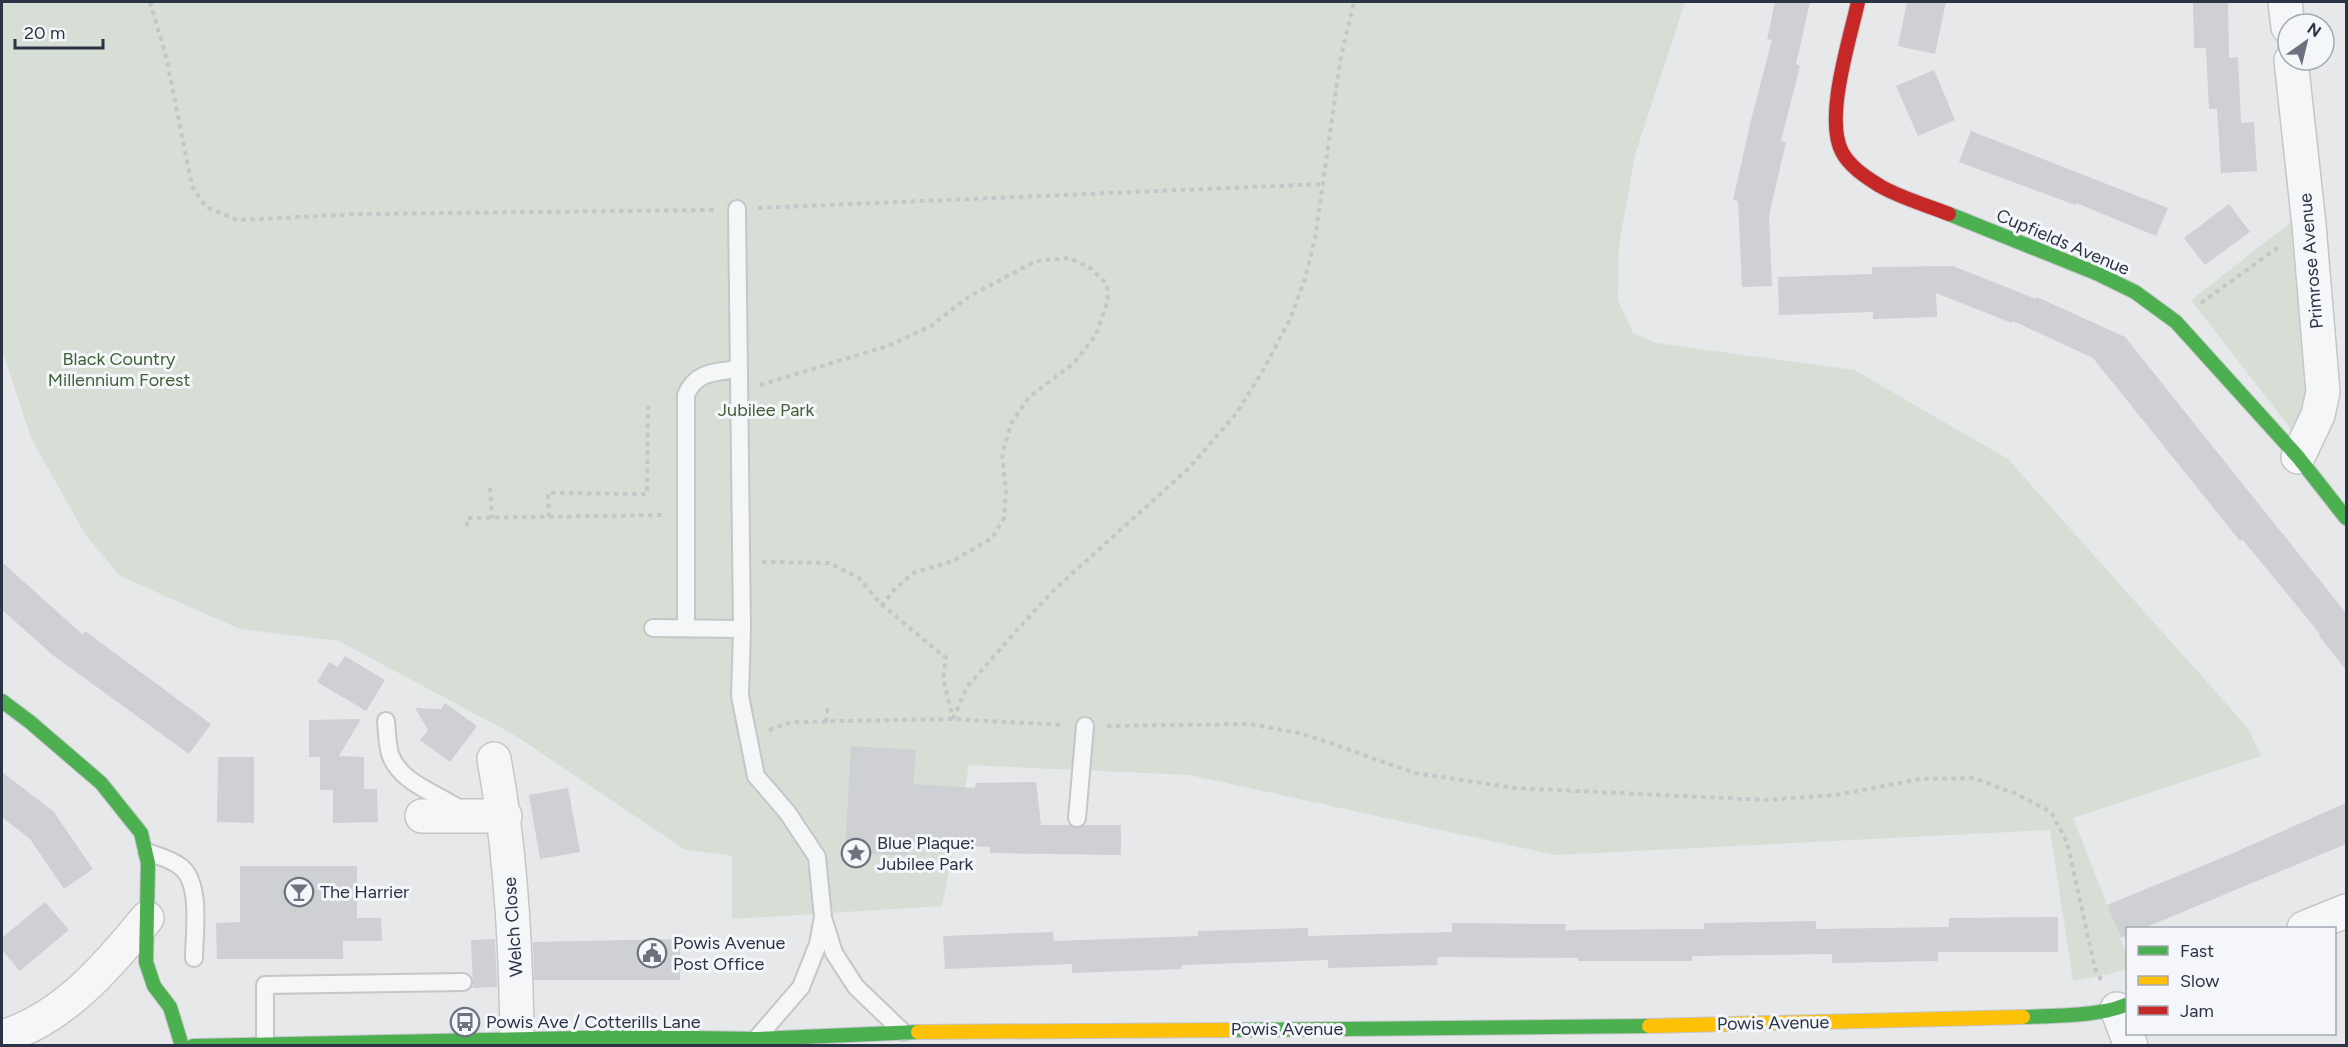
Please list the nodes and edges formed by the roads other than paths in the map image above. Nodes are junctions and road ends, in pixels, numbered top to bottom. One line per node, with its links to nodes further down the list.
1 (1858, 2): 5 (street, Cupfields Avenue)
2 (2292, 72): 5 (street, Primrose Avenue)
3 (736, 209): 4 (lane)
4 (739, 369): 8 (lane); 9 (lane)
5 (2298, 457): 6 (street, Cupfields Avenue)
6 (2346, 518)
7 (653, 628): 8 (lane)
8 (686, 628): 9 (lane)
9 (742, 629): 20 (lane)
10 (2, 702): 18 (street)
11 (386, 721): 15 (lane)
12 (1085, 726): 17 (lane)
13 (494, 759): 16 (street, Welch Close)
14 (422, 816): 15 (street)
15 (470, 816): 16 (street)
16 (505, 816): 29 (street, Welch Close)
17 (1077, 819)
18 (147, 852): 21 (street); 23 (lane)
19 (2346, 911): 22 (street)
20 (823, 917): 27 (lane); 30 (lane)
21 (147, 918): 28 (street); 32 (street)
22 (2306, 927)
23 (194, 958)
24 (463, 982): 31 (lane)
25 (2122, 1007): 26 (street); 27 (street, Powis Avenue)
26 (2126, 1024)
27 (903, 1032): 30 (street, Powis Avenue)
28 (2, 1037)
29 (517, 1038): 30 (street, Powis Avenue); 31 (street, Powis Avenue)
30 (757, 1042)
31 (265, 1044): 33 (street, Powis Avenue)
32 (182, 1046)
33 (193, 1046)

